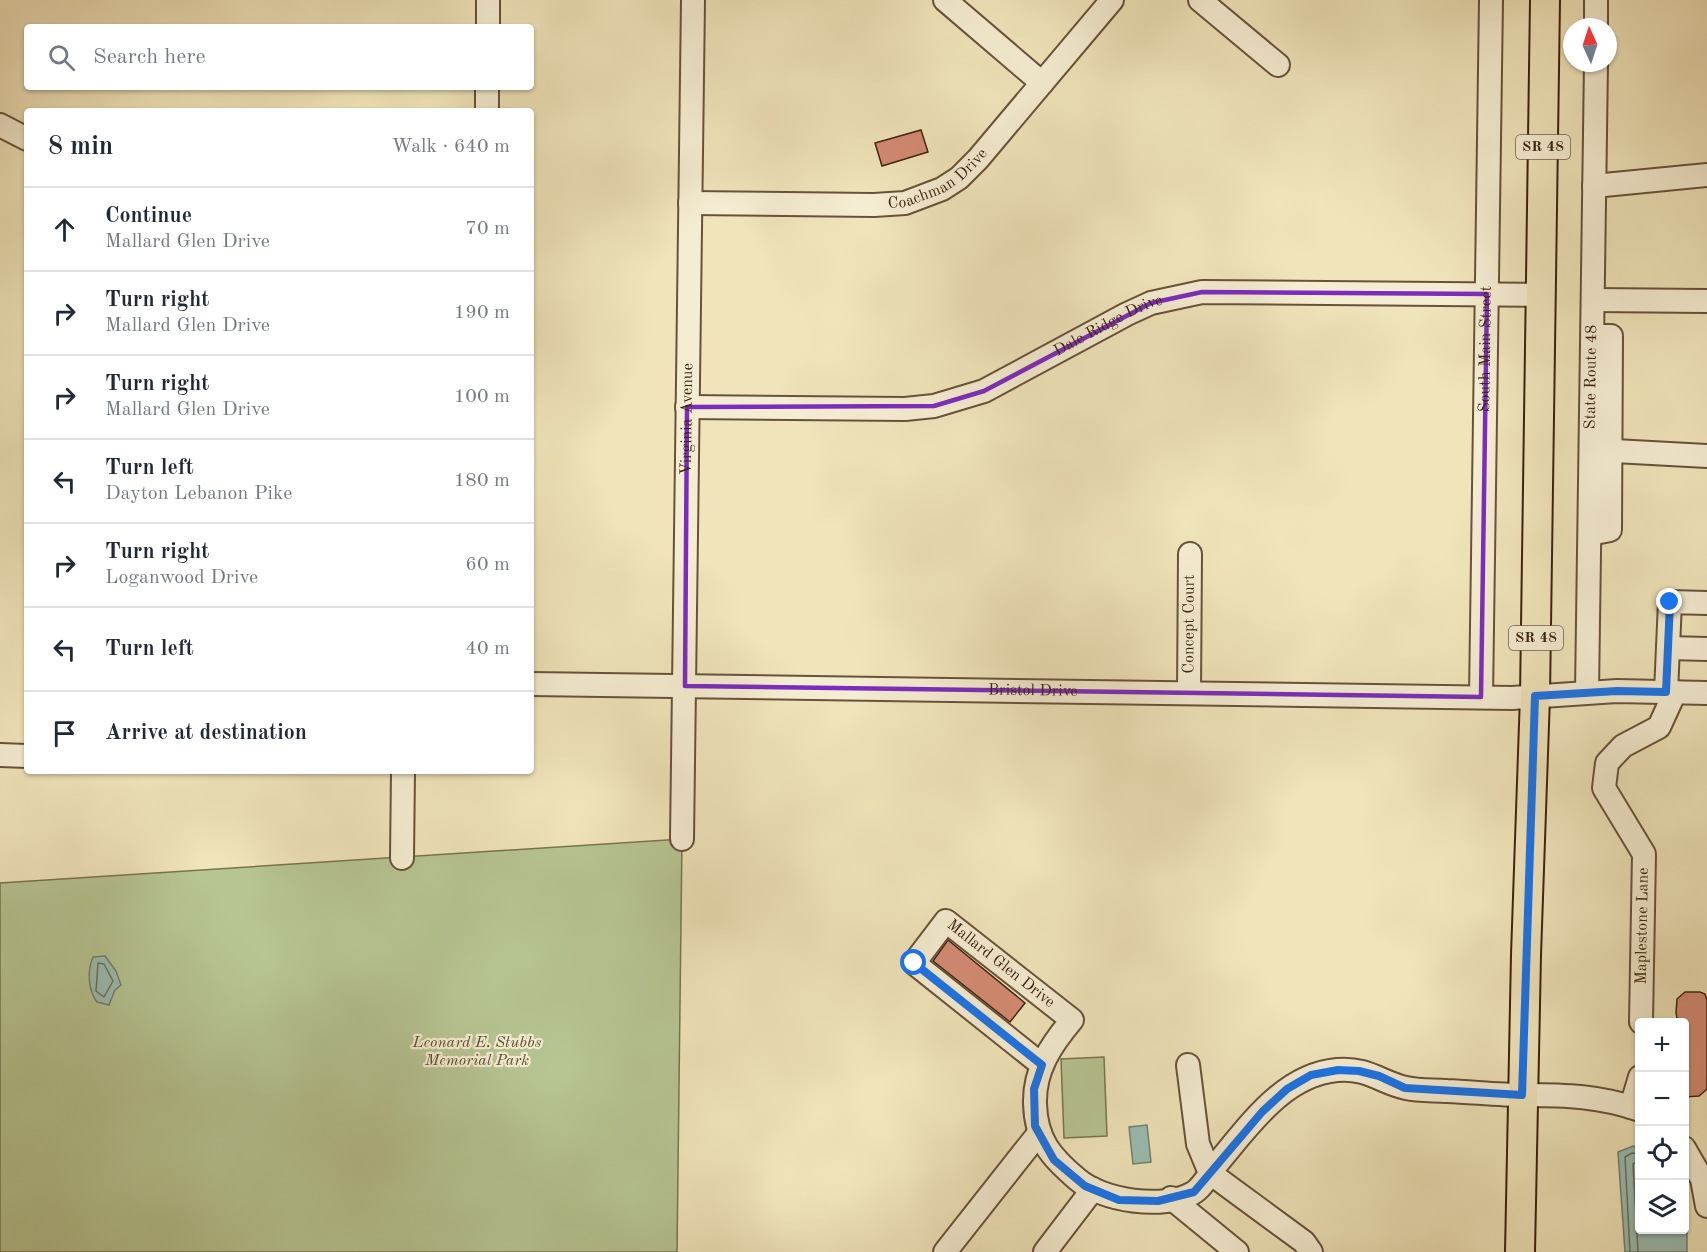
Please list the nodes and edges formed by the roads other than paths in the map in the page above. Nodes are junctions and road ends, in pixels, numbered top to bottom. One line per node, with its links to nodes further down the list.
1 (488, 0): 10 (street)
2 (693, 0): 20 (street, Virginia Avenue)
3 (945, 0): 13 (street)
4 (1112, 0): 13 (street, Coachman Drive)
5 (1200, 0): 11 (street)
6 (1491, 0): 21 (street, South Main Street)
7 (1545, 0): 22 (main road, SR 48)
8 (1596, 0): 9 (street)
9 (1596, 18)
10 (488, 24)
11 (1278, 65)
12 (1596, 72): 19 (street, State Route 48)
13 (1042, 82): 20 (street, Coachman Drive)
14 (487, 90): 15 (street)
15 (487, 108)
16 (0, 125): 17 (street)
17 (24, 137)
18 (1707, 175): 19 (street)
19 (1594, 186): 23 (street, State Route 48)
20 (690, 203): 25 (street, Virginia Avenue)
21 (1487, 294): 22 (street, Dale Ridge Drive); 25 (street, Dale Ridge Drive); 39 (street, South Main Street)
22 (1541, 295): 38 (main road, SR 48)
23 (1593, 300): 24 (street); 26 (street, State Route 48)
24 (1707, 301)
25 (687, 407): 33 (street, Virginia Avenue)
26 (1601, 451): 27 (street); 34 (street, State Route 48)
27 (1707, 456)
28 (1190, 554): 36 (street, Concept Court)
29 (1707, 603): 30 (street)
30 (1668, 648): 31 (street); 35 (street)
31 (1707, 649)
32 (534, 684): 33 (street, Bristol Drive)
33 (684, 686): 36 (street, Bristol Drive); 43 (street, Virginia Avenue)
34 (1587, 692): 35 (street, Bristol Drive); 38 (street, Bristol Drive)
35 (1670, 692): 37 (street, Bristol Drive); 45 (street, Maplestone Lane)
36 (1189, 693): 39 (street, Bristol Drive)
37 (1707, 693)
38 (1535, 696): 39 (street, Bristol Drive); 48 (main road, SR 48)
39 (1481, 697)
40 (0, 755): 41 (street)
41 (24, 756)
42 (404, 774): 44 (street)
43 (682, 838)
44 (402, 858)
45 (1641, 1018)
46 (1042, 1065): 46 (street, Mallard Glen Drive); 50 (street, Mallard Glen Drive)
47 (1188, 1065): 52 (street)
48 (1522, 1095): 49 (street, Mallard Glen Drive); 52 (street, Mallard Glen Drive); 60 (main road, SR 48)
49 (1635, 1109)
50 (1039, 1133): 53 (street, Mallard Glen Drive); 56 (street)
51 (1689, 1157): 55 (street)
52 (1210, 1173): 54 (street, Mallard Glen Drive); 59 (street)
53 (1093, 1189): 54 (street, Mallard Glen Drive); 57 (street)
54 (1171, 1198): 58 (street)
55 (1706, 1198)
56 (945, 1252)
57 (1045, 1252)
58 (1237, 1252)
59 (1311, 1252)
60 (1520, 1252)

